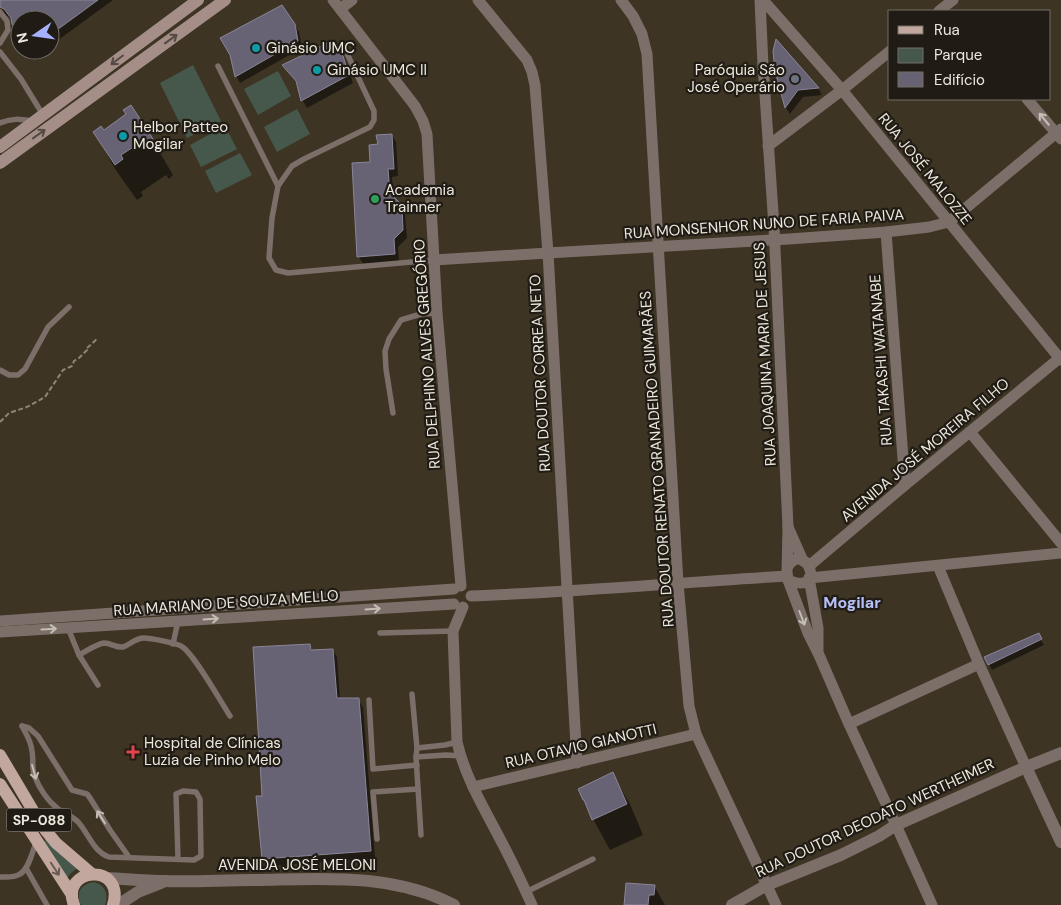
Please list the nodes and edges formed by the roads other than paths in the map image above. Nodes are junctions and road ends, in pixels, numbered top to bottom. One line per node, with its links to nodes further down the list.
1 (198, 0): 16 (main road, one-way to 16)
2 (225, 0): 21 (main road, one-way to 2)
3 (352, 0): 7 (street)
4 (478, 0): 27 (street, RUA DOUTOR CORREA NETO)
5 (621, 0): 26 (street, RUA DOUTOR RENATO GRANADEIRO GUIMARÃES)
6 (761, 0): 14 (street, RUA JOSÉ MALOZZE); 19 (street, RUA JOAQUINA MARIA DE JESUS)
7 (336, 4): 28 (street, RUA DELPHINO ALVES GREGÓRIO)
8 (0, 12): 9 (lane)
9 (0, 43)
10 (343, 46): 22 (lane)
11 (0, 52): 16 (lane)
12 (888, 53): 14 (street)
13 (218, 66): 22 (lane)
14 (842, 90): 19 (street); 23 (street, RUA JOSÉ MALOZZE)
15 (1028, 100): 18 (street, one-way to 15)
16 (39, 118): 17 (lane); 20 (main road)
17 (0, 123)
18 (1059, 133): 23 (street, RUA MONSENHOR NUNO DE FARIA PAIVA)
19 (768, 146): 25 (street, RUA JOAQUINA MARIA DE JESUS)
20 (0, 147)
21 (0, 163)
22 (278, 186): 28 (lane)
23 (949, 222): 24 (street, RUA MONSENHOR NUNO DE FARIA PAIVA); 31 (street, RUA JOSÉ MALOZZE)
24 (886, 232): 25 (street, RUA MONSENHOR NUNO DE FARIA PAIVA); 35 (street, RUA TAKASHI WATANABE)
25 (774, 239): 26 (street, RUA MONSENHOR NUNO DE FARIA PAIVA); 36 (street, RUA JOAQUINA MARIA DE JESUS)
26 (659, 246): 27 (street, RUA MONSENHOR NUNO DE FARIA PAIVA); 42 (street, RUA DOUTOR RENATO GRANADEIRO GUIMARÃES)
27 (548, 252): 28 (street, RUA MONSENHOR NUNO DE FARIA PAIVA); 44 (street, RUA DOUTOR CORREA NETO)
28 (434, 260): 30 (street, RUA DELPHINO ALVES GREGÓRIO)
29 (69, 307): 32 (lane)
30 (437, 313): 33 (lane); 43 (street, RUA DELPHINO ALVES GREGÓRIO)
31 (1060, 359): 34 (street, AVENIDA JOSÉ MOREIRA FILHO)
32 (0, 370)
33 (393, 413)
34 (970, 432): 35 (street, AVENIDA JOSÉ MOREIRA FILHO); 37 (street)
35 (905, 485): 40 (street, AVENIDA JOSÉ MOREIRA FILHO)
36 (788, 527): 40 (street); 41 (street, RUA JOAQUINA MARIA DE JESUS)
37 (1061, 544)
38 (1061, 553): 39 (street)
39 (938, 566): 40 (street); 56 (street)
40 (807, 568): 41 (street); 41 (street); 54 (street)
41 (787, 575): 42 (street); 54 (street, one-way to 54)
42 (678, 583): 44 (street); 62 (street, RUA DOUTOR RENATO GRANADEIRO GUIMARÃES)
43 (457, 588): 45 (street); 46 (street); 47 (street, RUA MARIANO DE SOUZA MELLO)
44 (567, 592): 45 (street); 69 (street, RUA DOUTOR CORREA NETO)
45 (471, 596): 46 (street)
46 (458, 605): 48 (street, RUA MARIANO DE SOUZA MELLO, one-way to 46); 50 (street)
47 (0, 621)
48 (178, 621): 49 (street, RUA MARIANO DE SOUZA MELLO); 53 (lane)
49 (68, 628): 51 (street, RUA MARIANO DE SOUZA MELLO, one-way to 49); 55 (lane)
50 (453, 631): 52 (lane); 63 (street)
51 (0, 632)
52 (380, 633)
53 (173, 644): 55 (lane); 60 (lane)
54 (818, 654): 61 (street)
55 (79, 655): 57 (lane)
56 (980, 664): 61 (street); 71 (street)
57 (98, 685)
58 (412, 694): 64 (lane)
59 (369, 700): 70 (lane)
60 (230, 716)
61 (849, 724): 75 (street)
62 (696, 734): 69 (street, RUA OTAVIO GIANOTTI); 88 (street, RUA DOUTOR RENATO GRANADEIRO GUIMARÃES)
63 (458, 742): 64 (lane); 67 (street)
64 (417, 748): 68 (lane)
65 (1061, 753): 71 (street, RUA DOUTOR DEODATO WERTHEIMER)
66 (0, 755): 84 (main road, SP-088)
67 (461, 756): 68 (lane); 73 (street)
68 (416, 757): 70 (lane)
69 (577, 763): 73 (street, RUA OTAVIO GIANOTTI)
70 (417, 766): 74 (lane)
71 (1026, 767): 75 (street, RUA DOUTOR DEODATO WERTHEIMER); 79 (street)
72 (0, 784): 78 (main road, SP-088)
73 (473, 787): 89 (street)
74 (418, 790): 76 (lane); 77 (lane)
75 (896, 825): 88 (street, RUA DOUTOR DEODATO WERTHEIMER); 98 (street)
76 (421, 835)
77 (377, 839)
78 (37, 841): 83 (lane); 90 (main road, SP-088, one-way to 90)
79 (1061, 842)
80 (129, 857): 80 (lane, one-way to 80); 81 (lane)
81 (178, 859): 81 (lane)
82 (593, 859): 89 (lane)
83 (26, 868): 85 (lane); 91 (lane)
84 (92, 874): 86 (main road, SP-088); 90 (main road, SP-088)
85 (0, 878)
86 (107, 878): 87 (street, AVENIDA JOSÉ MELONI); 92 (main road)
87 (166, 881): 93 (street, AVENIDA JOSÉ MELONI); 94 (street, AVENIDA JOSÉ MELONI)
88 (767, 885): 96 (street, RUA DOUTOR DEODATO WERTHEIMER); 97 (street, RUA DOUTOR RENATO GRANADEIRO GUIMARÃES)
89 (526, 892): 95 (street)
90 (73, 900)
91 (48, 905)
92 (113, 905)
93 (118, 905)
94 (454, 905)
95 (532, 905)
96 (732, 905)
97 (776, 905)
98 (932, 905)

